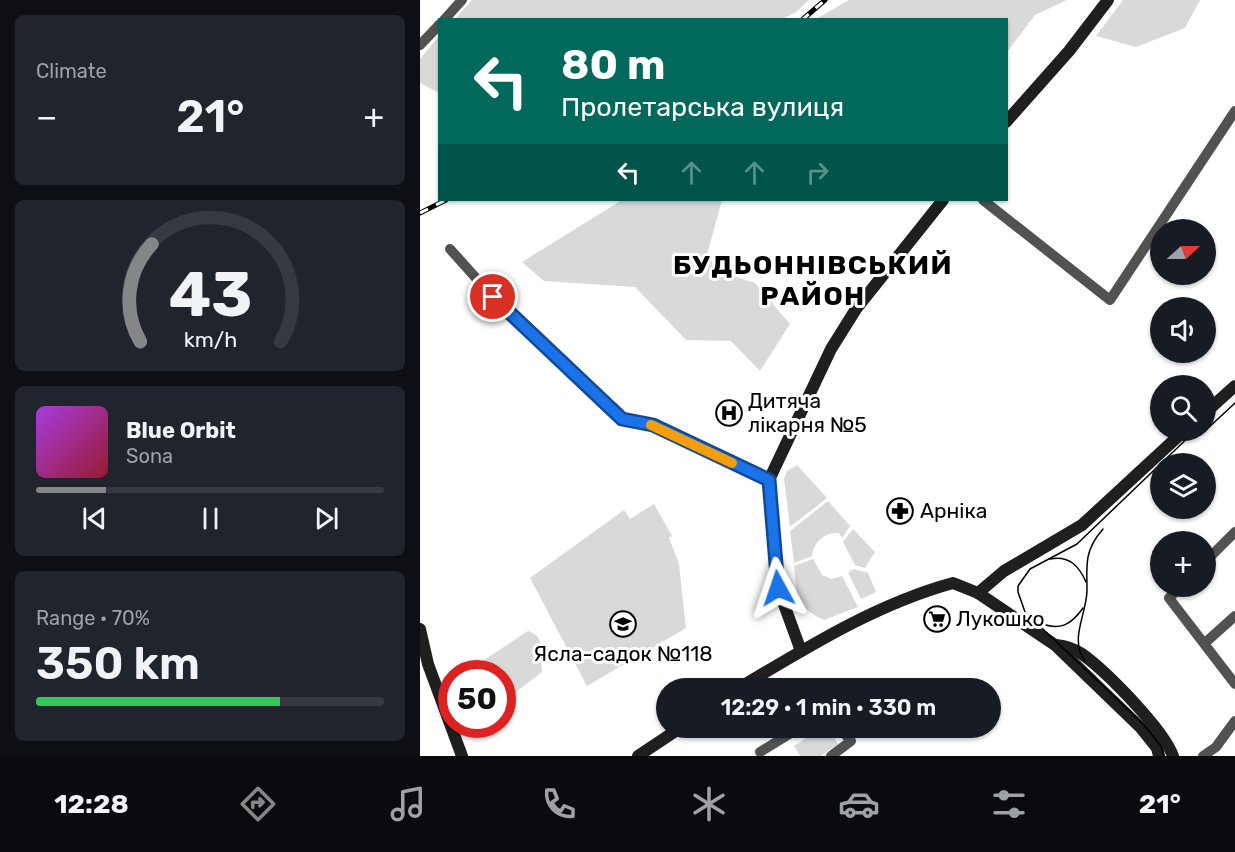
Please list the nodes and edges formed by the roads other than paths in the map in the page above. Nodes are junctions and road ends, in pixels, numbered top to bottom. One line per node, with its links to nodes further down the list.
1 (462, 0): 3 (street)
2 (1108, 0): 7 (main road)
3 (446, 18)
4 (438, 26): 5 (street)
5 (420, 45)
6 (1235, 111): 9 (street)
7 (1008, 120)
8 (942, 201): 14 (main road)
9 (984, 201)
10 (450, 249): 14 (street)
11 (1235, 386): 12 (main road)
12 (1216, 403)
13 (1173, 441): 17 (main road)
14 (769, 480): 23 (main road)
15 (1235, 532): 16 (street)
16 (1216, 551)
17 (978, 593): 22 (main road); 23 (main road)
18 (1170, 597): 21 (street)
19 (1235, 616): 21 (street)
20 (420, 629): 31 (main road)
21 (1206, 642): 25 (street)
22 (1055, 645): 34 (main road); 35 (main road)
23 (801, 651): 24 (main road)
24 (756, 678)
25 (1235, 684)
26 (1235, 721): 36 (street)
27 (665, 738): 32 (main road)
28 (783, 738): 30 (street)
29 (850, 738): 33 (street)
30 (760, 752)
31 (462, 756)
32 (638, 756)
33 (831, 756)
34 (1159, 756)
35 (1173, 756)
36 (1203, 756)

